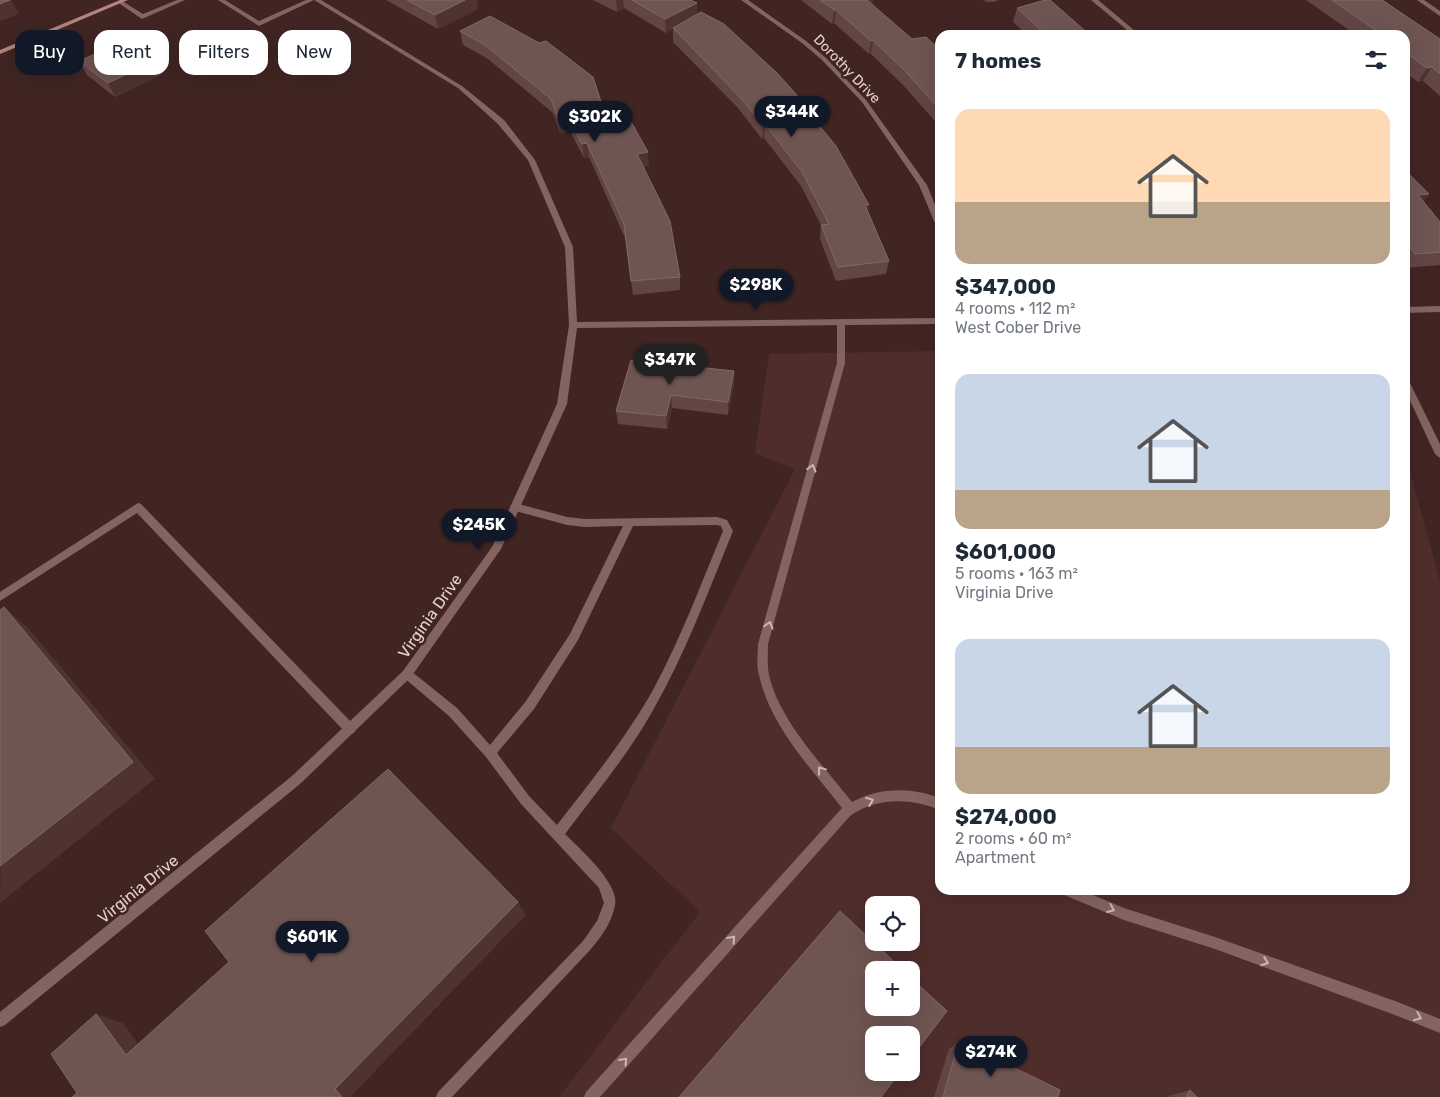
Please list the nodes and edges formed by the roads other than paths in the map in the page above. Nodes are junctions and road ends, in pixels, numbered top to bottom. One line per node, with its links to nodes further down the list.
1 (182, 0): 8 (street)
2 (220, 0): 3 (street)
3 (311, 0)
4 (317, 0): 17 (street, Virginia Drive)
5 (744, 0): 12 (street, Dorothy Drive)
6 (1094, 0): 10 (street)
7 (1420, 0): 9 (street)
8 (122, 1): 11 (main road)
9 (1440, 14)
10 (1131, 30)
11 (0, 52)
12 (935, 215)
13 (1440, 309): 14 (street)
14 (1410, 310)
15 (935, 321): 16 (street)
16 (841, 322): 17 (street); 27 (street, one-way to 16)
17 (573, 325): 20 (street, Virginia Drive)
18 (1410, 391): 19 (street)
19 (1440, 454)
20 (515, 507): 21 (street); 23 (street, Virginia Drive)
21 (630, 523): 25 (street); 28 (street)
22 (0, 597): 24 (street)
23 (408, 674): 24 (street, Virginia Drive); 25 (street)
24 (350, 729): 30 (street, Virginia Drive)
25 (490, 753): 28 (street)
26 (935, 802): 27 (street, one-way to 26)
27 (850, 809): 33 (street, one-way to 27)
28 (557, 834): 32 (street)
29 (1078, 895): 31 (street, one-way to 31)
30 (0, 1020)
31 (1440, 1026)
32 (443, 1097)
33 (592, 1097)

